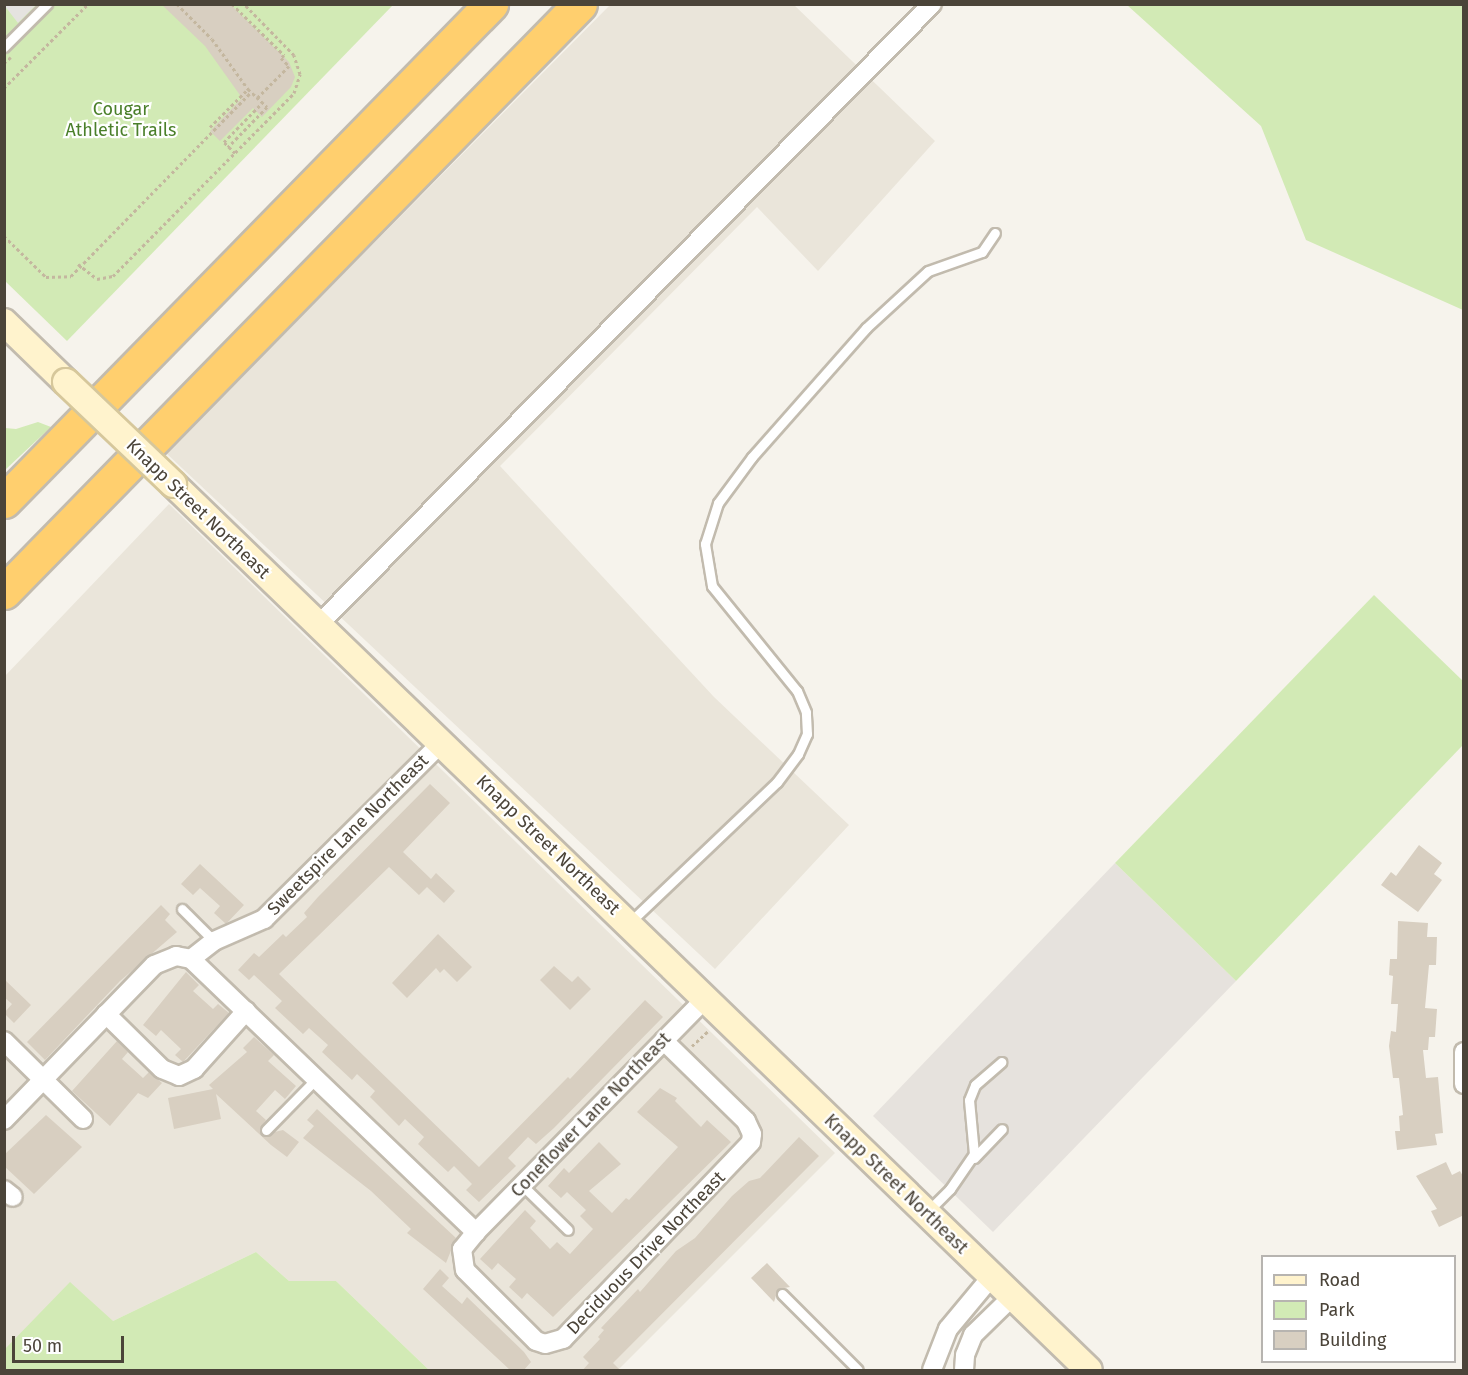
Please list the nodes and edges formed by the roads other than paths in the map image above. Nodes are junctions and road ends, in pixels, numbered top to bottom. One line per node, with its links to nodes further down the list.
1 (47, 4): 5 (lane)
2 (491, 4): 8 (highway)
3 (580, 4): 9 (highway)
4 (932, 4): 10 (street)
5 (5, 44)
6 (995, 233): 13 (lane)
7 (4, 322): 10 (main road, Knapp Street Northeast, bridge)
8 (4, 501)
9 (4, 592)
10 (318, 625): 11 (main road, Knapp Street Northeast)
11 (442, 742): 13 (main road, Knapp Street Northeast); 14 (street, Sweetspire Lane Northeast)
12 (182, 909): 14 (lane)
13 (629, 923): 16 (main road, Knapp Street Northeast)
14 (214, 941): 15 (street, Sweetspire Lane Northeast)
15 (191, 959): 17 (street); 18 (street)
16 (706, 998): 20 (street, Coneflower Lane Northeast); 32 (main road, Knapp Street Northeast)
17 (246, 1011): 18 (street); 23 (street)
18 (106, 1014): 24 (street)
19 (4, 1041): 24 (street)
20 (663, 1041): 31 (street, Coneflower Lane Northeast); 34 (street, Deciduous Drive Northeast)
21 (1464, 1052): 25 (street)
22 (1001, 1062): 30 (lane)
23 (318, 1077): 29 (lane); 34 (street)
24 (44, 1079): 26 (street); 27 (street)
25 (1464, 1084)
26 (83, 1119)
27 (4, 1120)
28 (1002, 1129): 30 (lane)
29 (266, 1130)
30 (970, 1161): 32 (lane)
31 (522, 1185): 33 (lane); 34 (street, Coneflower Lane Northeast)
32 (926, 1213): 35 (main road, Knapp Street Northeast)
33 (568, 1230)
34 (476, 1232)
35 (992, 1276): 37 (main road, Knapp Street Northeast); 39 (street)
36 (782, 1294): 38 (lane)
37 (1012, 1296): 40 (street); 41 (main road, Knapp Street Northeast)
38 (858, 1371)
39 (932, 1371)
40 (964, 1371)
41 (1089, 1371)

